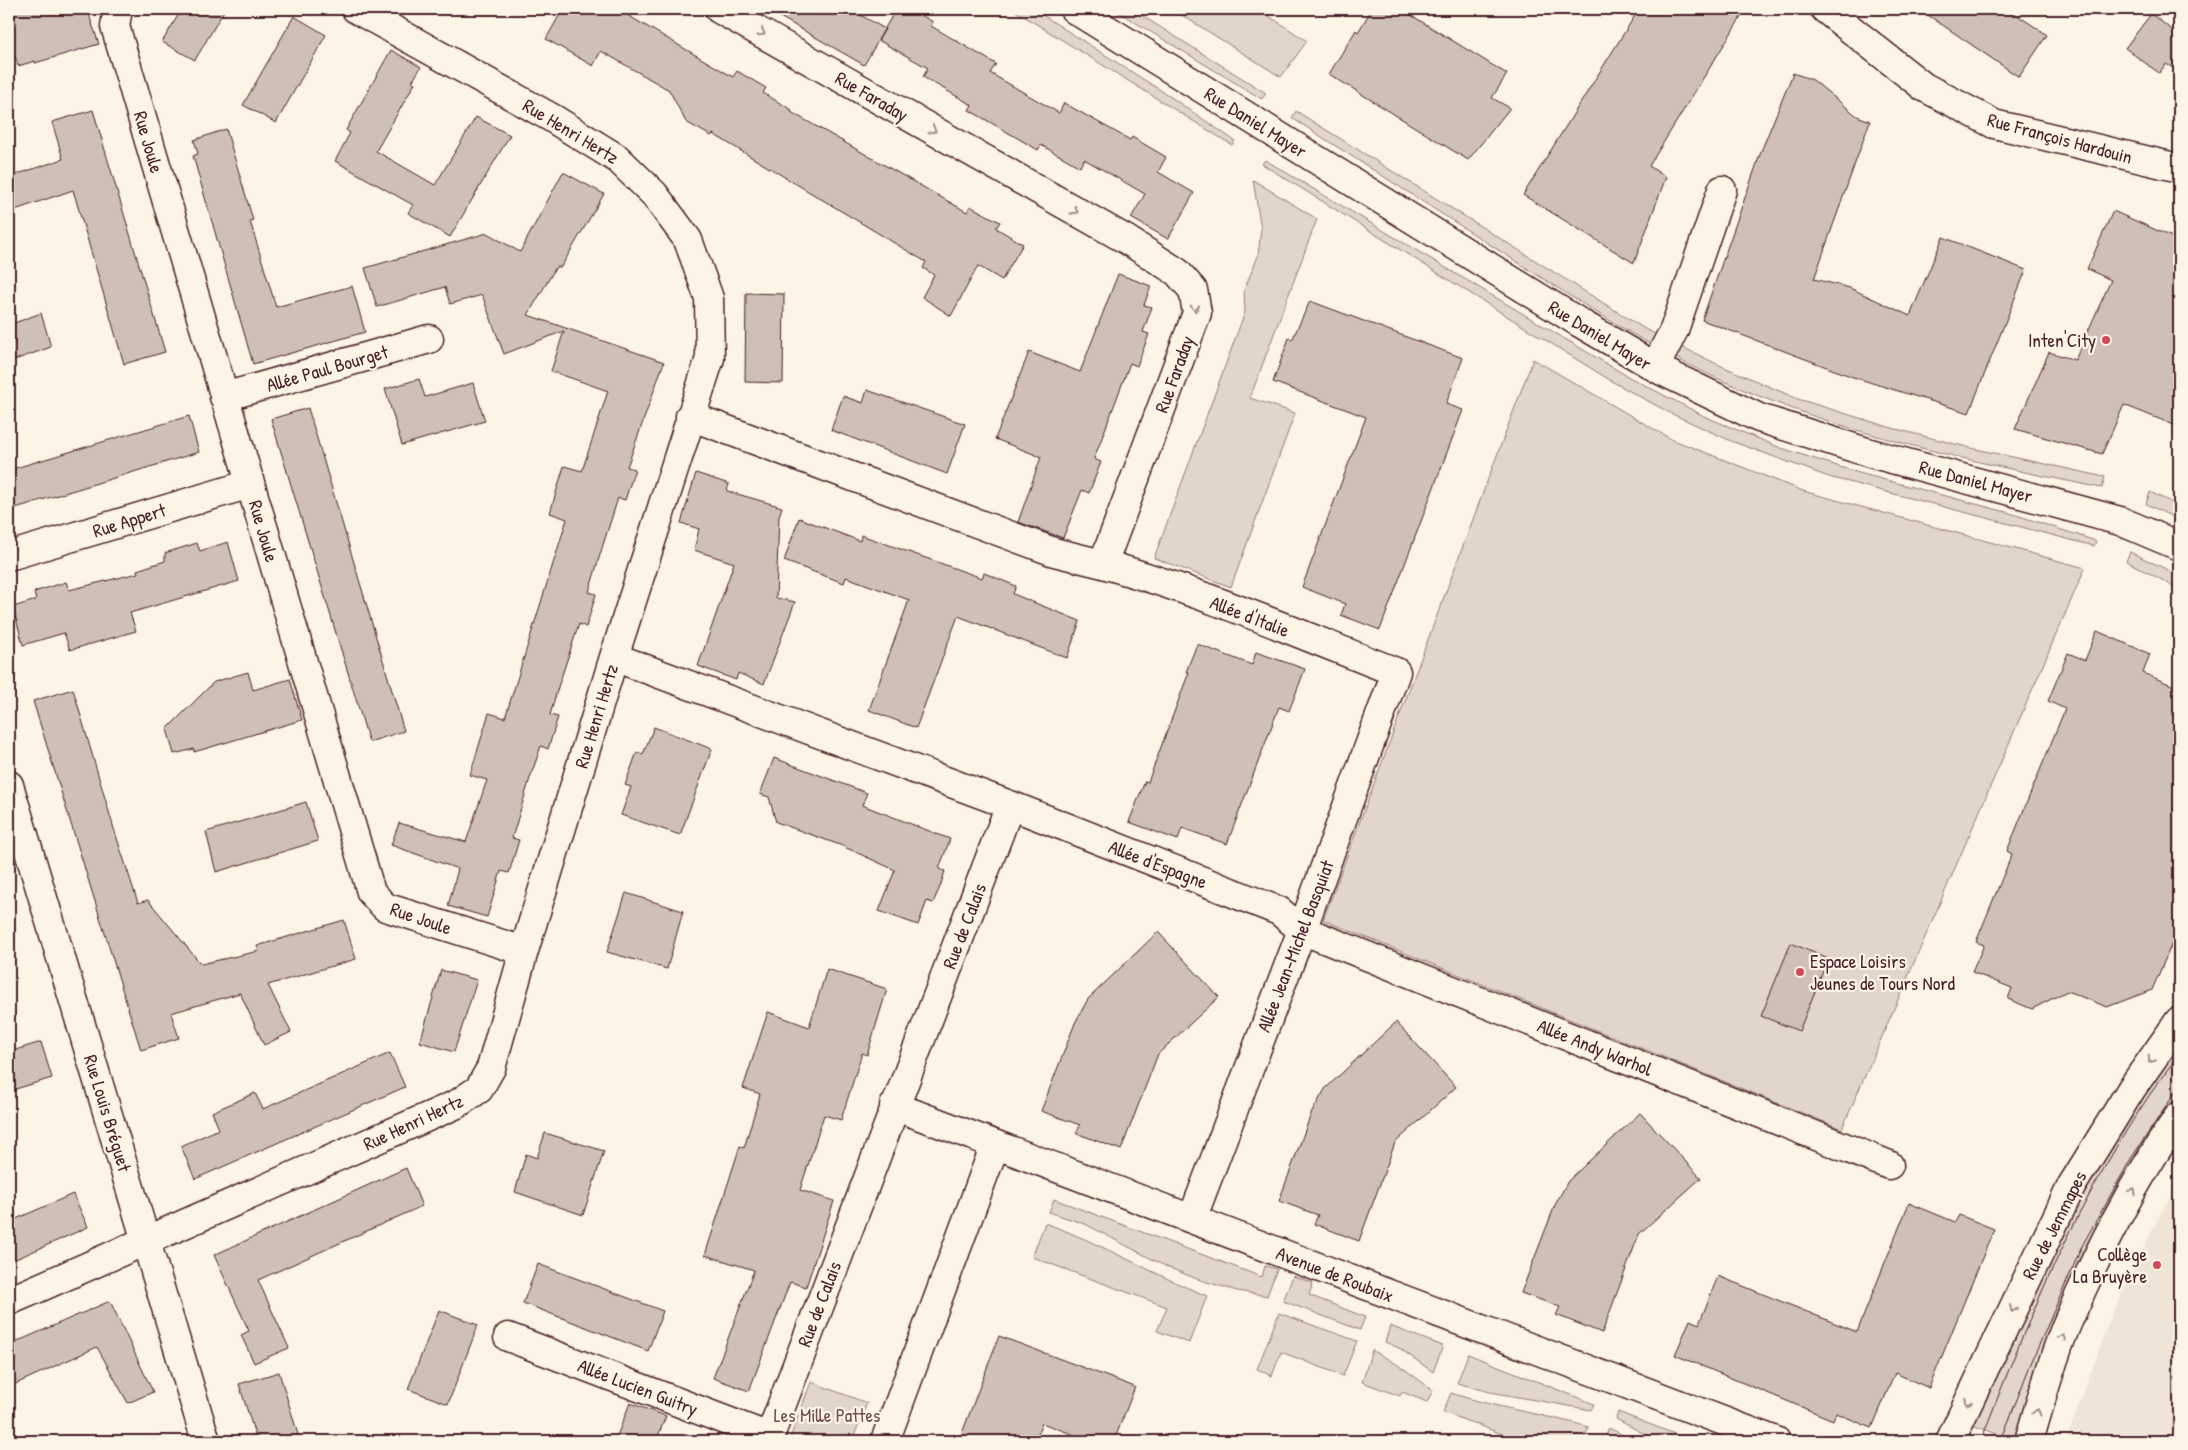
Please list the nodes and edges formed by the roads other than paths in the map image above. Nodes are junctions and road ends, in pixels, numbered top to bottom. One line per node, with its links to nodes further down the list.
1 (118, 9): 10 (street, Rue Joule)
2 (356, 9): 11 (street, Rue Henri Hertz)
3 (719, 9): 15 (street, Rue Faraday, one-way to 15)
4 (1074, 9): 9 (street, Rue Daniel Mayer)
5 (1825, 9): 6 (street, Rue François Hardouin)
6 (2179, 168)
7 (1722, 190): 9 (street)
8 (429, 339): 10 (street, Allée Paul Bourget)
9 (1655, 368): 13 (street, Rue Daniel Mayer)
10 (224, 397): 12 (street, Rue Joule)
11 (690, 416): 15 (street); 16 (street, Rue Henri Hertz)
12 (250, 484): 14 (street, Rue Appert); 21 (street, Rue Joule)
13 (2179, 546)
14 (9, 556)
15 (1103, 564): 17 (street, Allée d'Italie)
16 (614, 657): 19 (street); 21 (street, Rue Henri Hertz)
17 (1396, 672): 20 (street, Allée Jean-Michel Basquiat)
18 (9, 785): 28 (street, Rue Louis Bréguet)
19 (1010, 805): 20 (street, Allée d'Espagne); 23 (street, Rue de Calais)
20 (1302, 930): 26 (street, Allée Andy Warhol); 27 (street, Allée Jean-Michel Basquiat)
21 (524, 951): 28 (street, Rue Henri Hertz)
22 (2179, 1020): 35 (street, Rue de Jemmapes, one-way to 35)
23 (894, 1106): 25 (street, Avenue de Roubaix); 31 (street, Rue de Calais)
24 (2179, 1116): 36 (street, one-way to 24)
25 (995, 1145): 27 (street, Avenue de Roubaix); 33 (street)
26 (1889, 1165)
27 (1192, 1219): 34 (street, Avenue de Roubaix)
28 (147, 1240): 29 (street, Rue Henri Hertz); 32 (street, Rue Louis Bréguet)
29 (9, 1302)
30 (508, 1336): 31 (street, Allée Lucien Guitry)
31 (768, 1439)
32 (206, 1441)
33 (885, 1441)
34 (1776, 1441)
35 (1950, 1441)
36 (2029, 1441)

